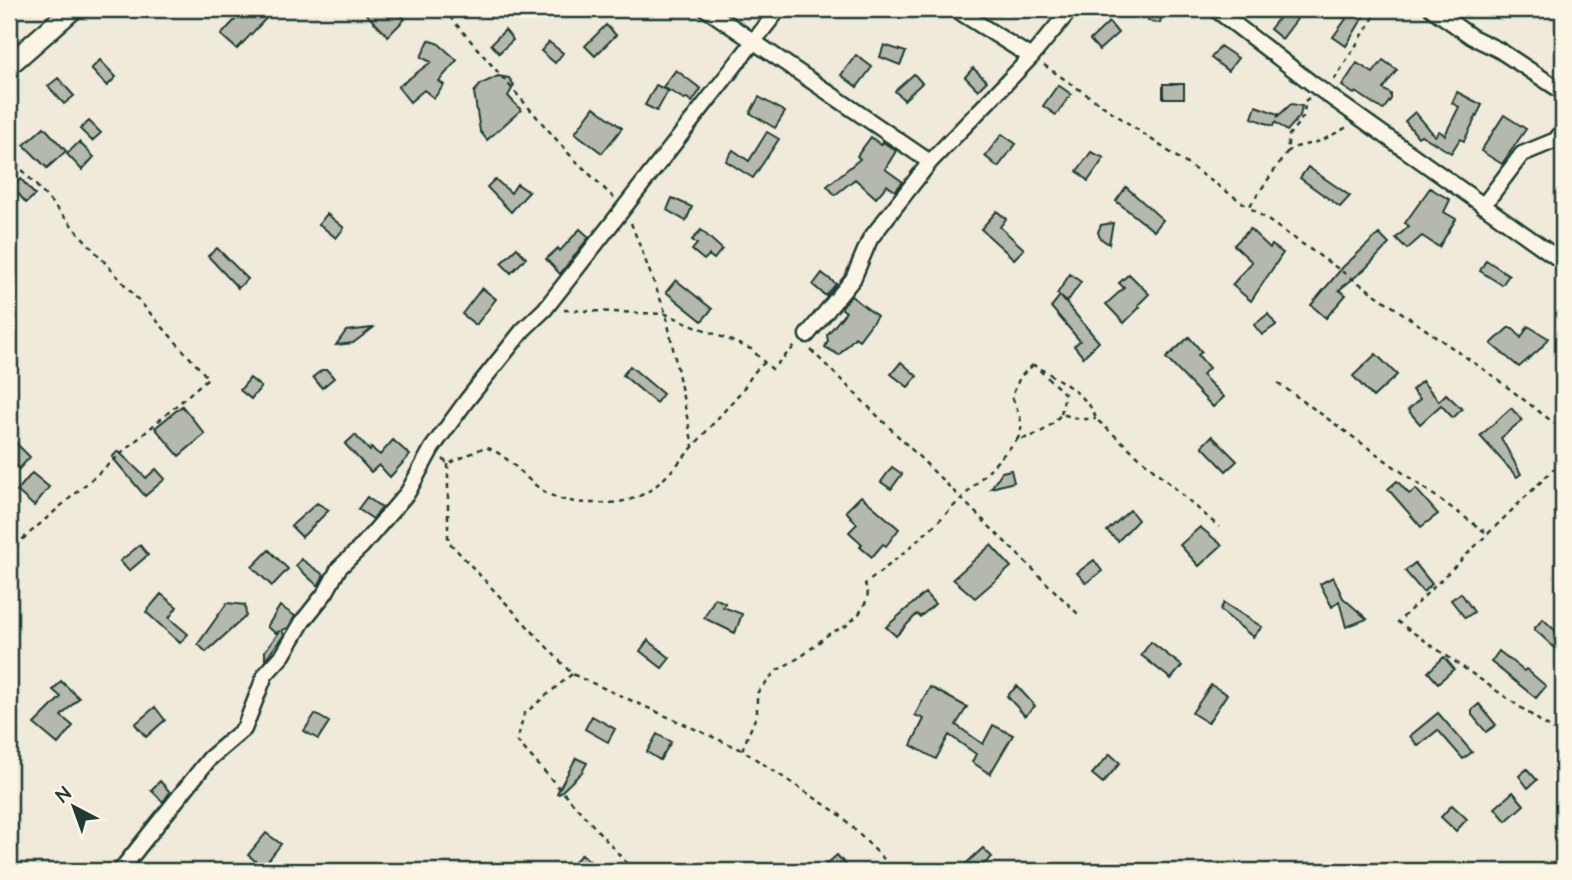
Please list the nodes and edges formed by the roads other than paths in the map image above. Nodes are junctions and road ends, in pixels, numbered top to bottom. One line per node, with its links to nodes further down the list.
1 (74, 9): 10 (street)
2 (706, 9): 8 (street)
3 (779, 9): 8 (street)
4 (955, 9): 9 (street)
5 (1071, 9): 9 (street)
6 (1215, 9): 14 (street)
7 (1432, 9): 11 (street)
8 (754, 41): 13 (street); 17 (street)
9 (1031, 57): 13 (street)
10 (9, 65)
11 (1563, 92)
12 (1563, 130): 14 (street)
13 (930, 162): 16 (street)
14 (1483, 206): 15 (street)
15 (1563, 262)
16 (804, 337)
17 (120, 871)

